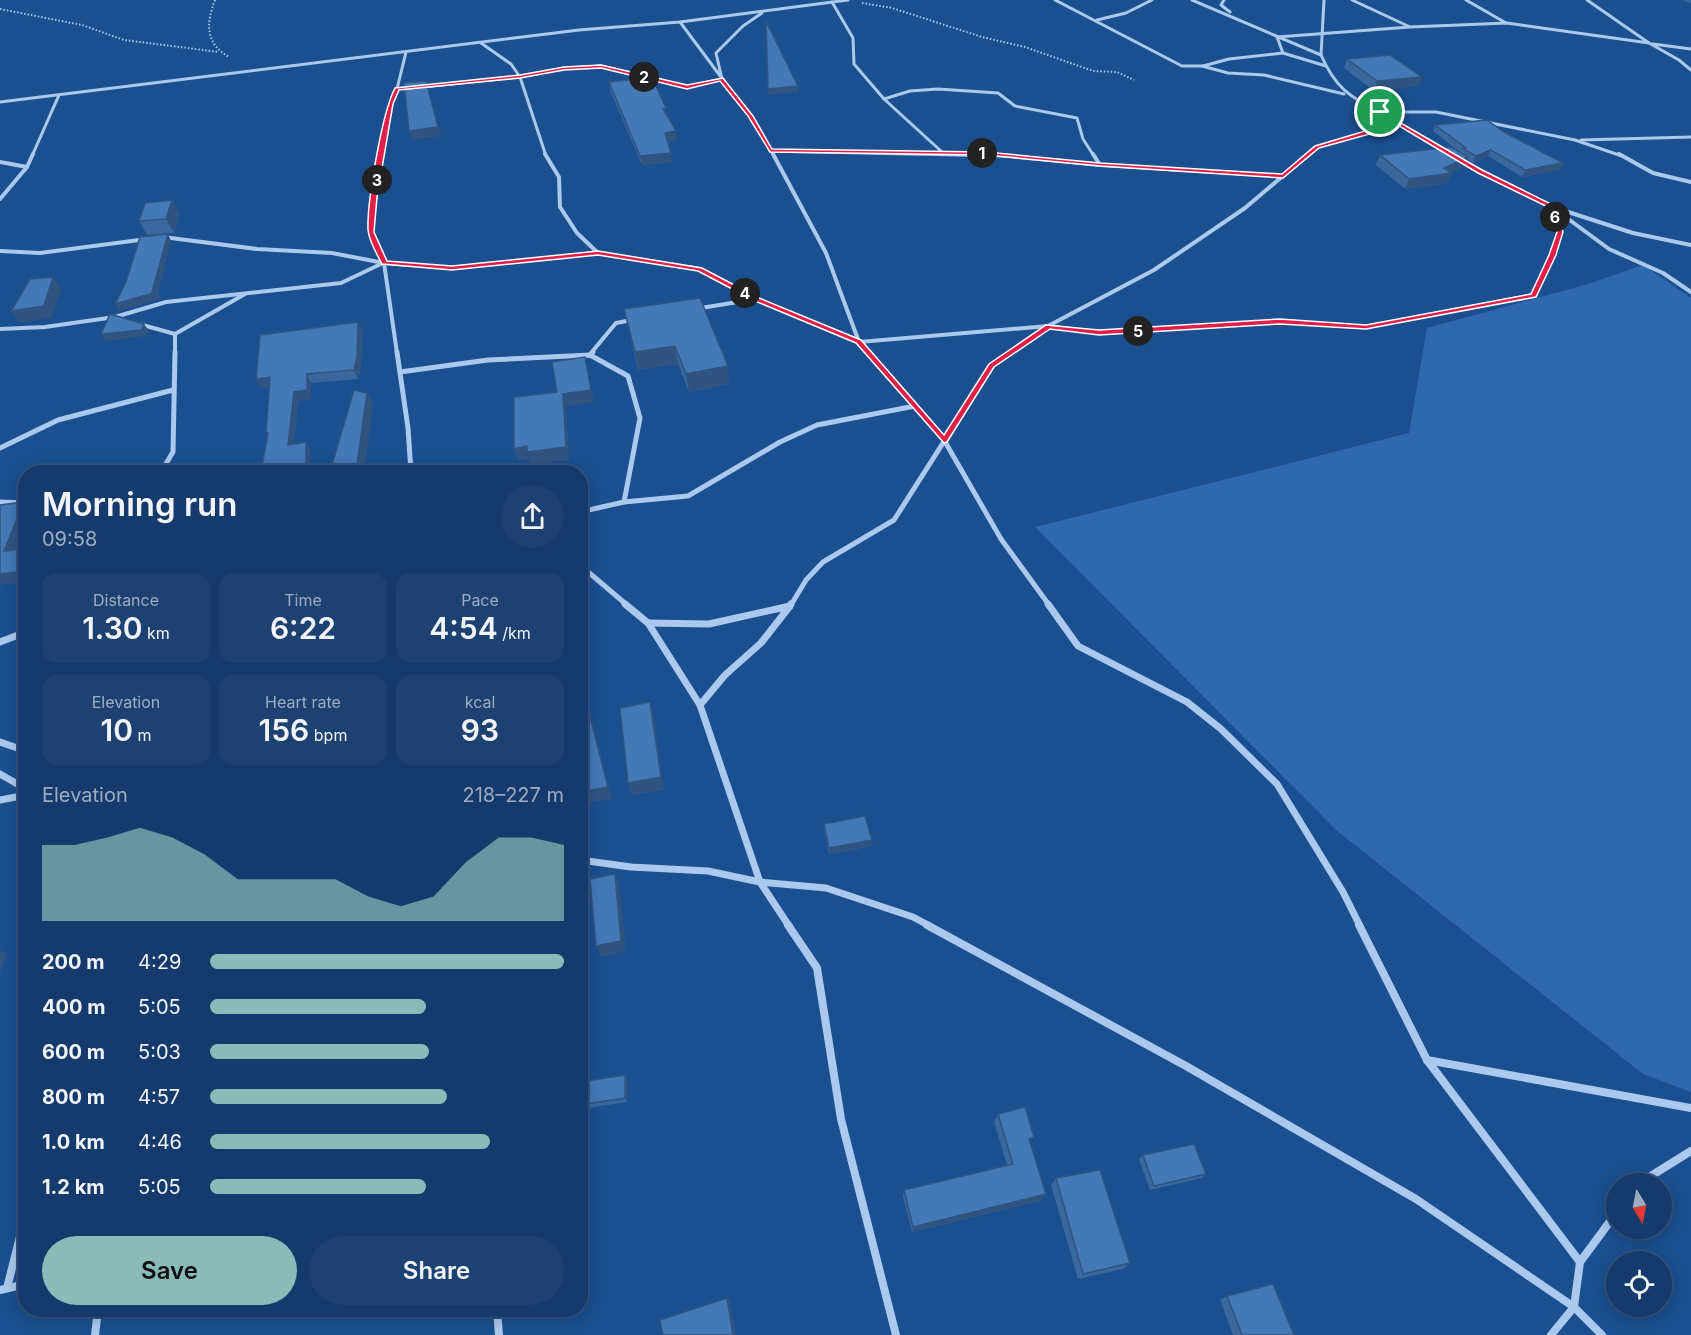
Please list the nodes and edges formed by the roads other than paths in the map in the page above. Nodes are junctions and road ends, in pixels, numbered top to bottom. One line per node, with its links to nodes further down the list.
1 (846, 0): 10 (street)
2 (1055, 0): 13 (street)
3 (1152, 0): 13 (street)
4 (1192, 0): 12 (street)
5 (1224, 0): 12 (street)
6 (1324, 0): 17 (street)
7 (1352, 0): 16 (street)
8 (1466, 0): 15 (street)
9 (1587, 0): 20 (street)
10 (832, 2): 11 (street); 35 (street)
11 (765, 11): 14 (street); 29 (street)
12 (1235, 16): 18 (street)
13 (1096, 20): 25 (street)
14 (680, 22): 19 (street); 29 (street)
15 (1507, 23): 16 (street); 20 (street)
16 (1410, 27): 17 (street)
17 (1324, 34): 18 (street); 24 (street)
18 (1277, 37): 23 (street); 24 (street)
19 (481, 43): 22 (street); 28 (street)
20 (1649, 43): 21 (street); 27 (street)
21 (1691, 49)
22 (406, 52): 32 (street); 34 (street)
23 (1282, 53): 25 (street); 26 (street)
24 (1321, 55): 26 (street)
25 (1202, 66): 33 (street)
26 (1326, 66): 33 (street)
27 (1691, 70)
28 (520, 77): 29 (street); 30 (street); 51 (street)
29 (722, 79): 40 (street)
30 (417, 87)
31 (407, 88): 32 (street)
32 (397, 89): 52 (street)
33 (1344, 94): 37 (street)
34 (59, 95): 36 (street); 44 (street)
35 (884, 99): 41 (street); 43 (street)
36 (0, 102)
37 (1380, 112): 39 (street); 45 (street); 48 (street)
38 (1691, 137): 39 (street)
39 (1575, 140): 46 (street)
40 (770, 151): 41 (street); 64 (street)
41 (942, 152): 43 (street)
42 (0, 162): 44 (street)
43 (1100, 165): 45 (street)
44 (27, 167): 47 (street)
45 (1283, 176): 61 (street)
46 (1691, 182)
47 (0, 199)
48 (1552, 207): 49 (street); 53 (street); 61 (street)
49 (1691, 245)
50 (0, 251): 52 (street)
51 (598, 253): 52 (street); 55 (street)
52 (384, 263): 54 (street); 66 (street)
53 (1691, 292)
54 (248, 293): 57 (street); 63 (street)
55 (757, 299): 56 (street); 64 (street)
56 (684, 311)
57 (115, 317): 59 (street); 62 (street)
58 (639, 319): 65 (street)
59 (125, 320)
60 (135, 323): 63 (street)
61 (1048, 326): 64 (street); 69 (street)
62 (0, 329)
63 (175, 334): 67 (street)
64 (859, 342): 68 (street)
65 (590, 355): 66 (street); 74 (street)
66 (400, 372): 72 (street)
67 (173, 390): 70 (street); 71 (street)
68 (915, 406): 69 (street); 74 (street)
69 (944, 440): 78 (street); 91 (street)
70 (0, 448)
71 (165, 465)
72 (411, 465)
73 (0, 502): 75 (street)
74 (624, 502): 76 (street)
75 (18, 503)
76 (588, 510)
77 (588, 572): 79 (street)
78 (790, 606): 79 (street); 82 (street)
79 (648, 623): 82 (street)
80 (18, 635): 81 (street)
81 (0, 642)
82 (700, 705): 90 (street)
83 (0, 742): 84 (street)
84 (18, 748)
85 (0, 774): 86 (street)
86 (18, 784)
87 (18, 797): 88 (street)
88 (0, 800)
89 (588, 861): 90 (street)
90 (760, 882): 100 (street); 105 (street)
91 (1427, 1060): 92 (street); 97 (street)
92 (1691, 1108)
93 (1691, 1150): 94 (street)
94 (1655, 1173)
95 (1606, 1227): 97 (street)
96 (18, 1239): 99 (street)
97 (1580, 1262): 100 (street)
98 (18, 1286): 99 (street)
99 (3, 1289)
100 (1574, 1307): 106 (street); 107 (street)
101 (97, 1317): 103 (street)
102 (498, 1317): 104 (street)
103 (95, 1335)
104 (499, 1335)
105 (896, 1335)
106 (1551, 1335)
107 (1602, 1335)

